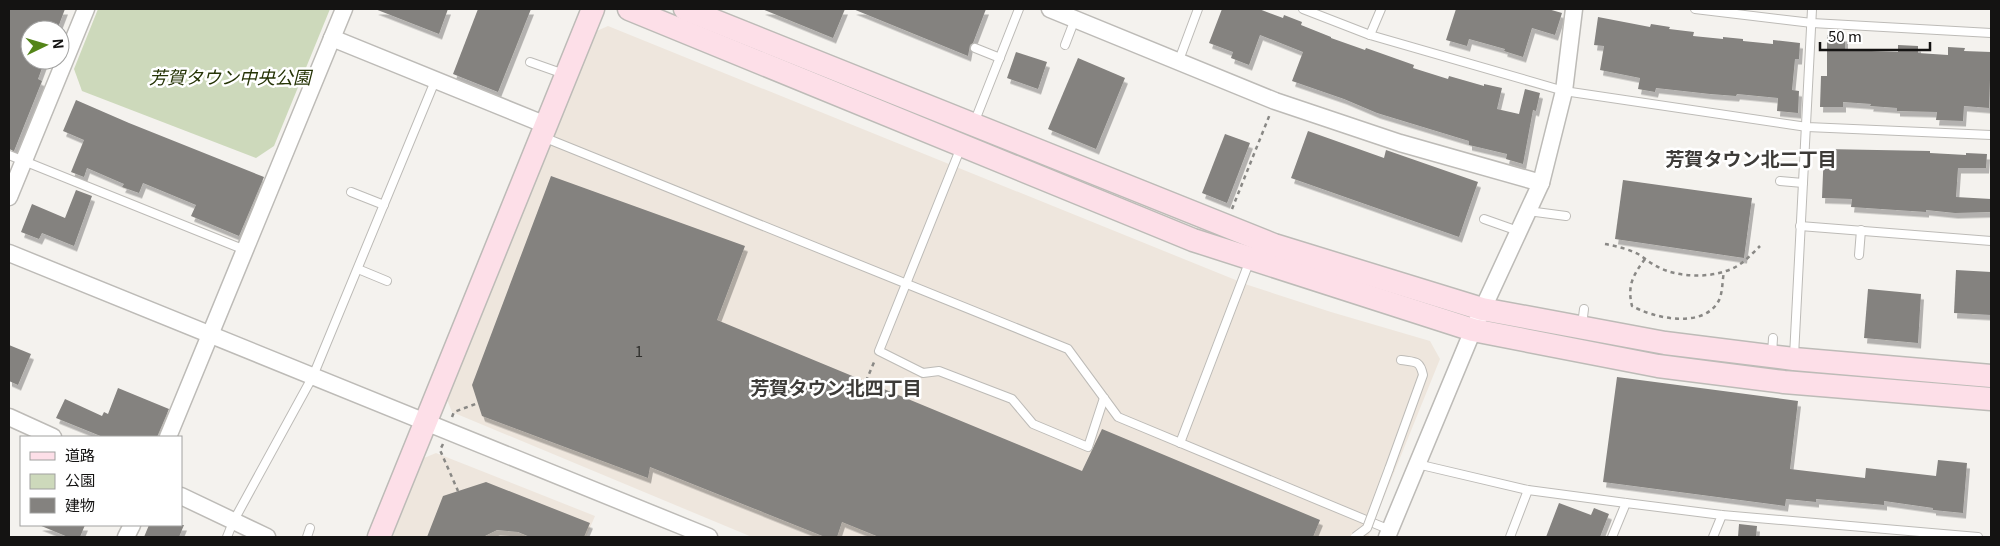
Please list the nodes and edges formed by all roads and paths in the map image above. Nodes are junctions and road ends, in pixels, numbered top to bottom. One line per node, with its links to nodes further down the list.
1 (86, 9): 32 (street)
2 (344, 9): 18 (street)
3 (593, 9): 24 (street)
4 (629, 9): 30 (street)
5 (685, 9): 30 (street)
6 (1019, 9): 21 (lane)
7 (1050, 9): 14 (street)
8 (1198, 9): 22 (lane)
9 (1303, 9): 17 (lane)
10 (1381, 9): 17 (lane)
11 (1574, 9): 26 (street)
12 (1695, 9): 15 (lane)
13 (1812, 9): 15 (lane)
14 (1075, 19): 19 (lane); 22 (street)
15 (1812, 23): 16 (lane); 28 (lane)
16 (1991, 33)
17 (1370, 35): 26 (lane)
18 (332, 38): 25 (street); 49 (street)
19 (1065, 45)
20 (975, 48): 21 (lane)
21 (1000, 58): 30 (lane)
22 (1179, 60): 27 (street)
23 (530, 62): 24 (lane)
24 (566, 75): 29 (street)
25 (435, 81): 29 (street); 38 (lane)
26 (1564, 92): 28 (lane); 34 (street)
27 (1275, 101): 34 (street); 42 (path)
28 (1807, 127): 31 (lane); 35 (lane)
29 (544, 130): 57 (lane); 70 (street)
30 (967, 135): 42 (street); 52 (street); 57 (lane)
31 (1991, 135)
32 (16, 158): 37 (street); 49 (lane)
33 (1780, 181): 35 (lane)
34 (1541, 182): 39 (street)
35 (1803, 183): 43 (lane)
36 (351, 192): 38 (lane)
37 (9, 197)
38 (384, 205): 54 (lane)
39 (1528, 211): 40 (lane); 45 (street)
40 (1566, 216)
41 (1484, 219): 45 (lane)
42 (1225, 226): 58 (street)
43 (1800, 226): 44 (lane); 62 (lane)
44 (1861, 230): 46 (lane); 51 (lane)
45 (1518, 231): 58 (street)
46 (1991, 241)
47 (1605, 244): 53 (path)
48 (1760, 246): 55 (path)
49 (245, 250): 60 (street)
50 (9, 253): 60 (street)
51 (1858, 255)
52 (1251, 258): 59 (street); 73 (lane)
53 (1645, 259): 55 (path); 55 (path)
54 (358, 269): 56 (lane); 64 (lane)
55 (1724, 272)
56 (387, 281)
57 (906, 284): 61 (lane); 67 (lane)
58 (1482, 309): 59 (street); 62 (street)
59 (1473, 330): 68 (street); 74 (street)
60 (210, 335): 64 (street); 72 (street)
61 (878, 351): 66 (path); 67 (lane)
62 (1779, 351): 65 (street)
63 (1401, 360): 87 (lane, bridge)
64 (314, 376): 70 (street); 79 (lane)
65 (1991, 376)
66 (866, 381)
67 (1104, 398): 73 (lane)
68 (1991, 399)
69 (9, 417): 71 (street)
70 (425, 422): 85 (street); 86 (street)
71 (51, 436)
72 (168, 436)
73 (1180, 443): 81 (lane)
74 (1417, 464): 75 (lane); 81 (street)
75 (1528, 490): 77 (lane); 88 (lane)
76 (182, 496): 79 (street)
77 (1626, 502): 78 (lane); 89 (lane)
78 (1722, 515): 90 (lane); 91 (lane)
79 (234, 522): 82 (lane); 83 (street)
80 (310, 528): 84 (lane)
81 (1389, 534)
82 (227, 537)
83 (267, 537)
84 (307, 537)
85 (379, 537)
86 (709, 537)
87 (1354, 537)
88 (1510, 537)
89 (1612, 537)
90 (1713, 537)
91 (1978, 537)

